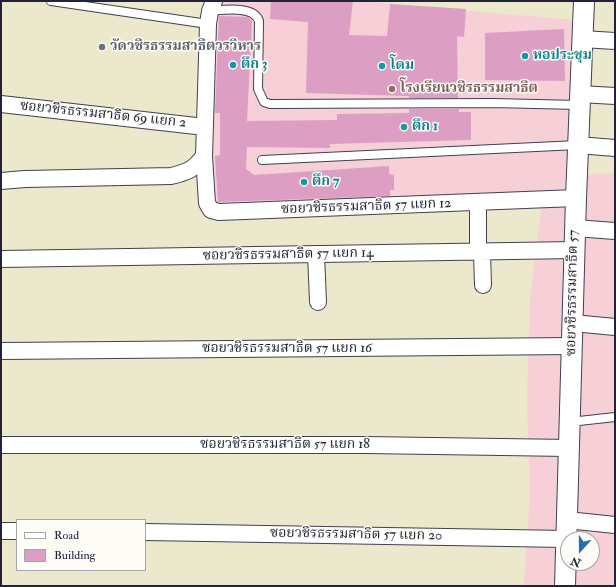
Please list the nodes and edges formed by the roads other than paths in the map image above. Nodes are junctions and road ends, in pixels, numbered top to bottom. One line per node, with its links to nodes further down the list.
1 (51, 1): 3 (lane)
2 (584, 1): 5 (street, ซอยวชิรธรรมสาธิต 57)
3 (65, 2): 4 (lane)
4 (211, 12): 8 (lane); 10 (street, ซอยวชิรธรรมสาธิต 57 แยก 12)
5 (582, 39): 6 (street); 8 (street, ซอยวชิรธรรมสาธิต 57)
6 (615, 41)
7 (615, 96): 8 (street)
8 (580, 99): 11 (street, ซอยวชิรธรรมสาธิต 57)
9 (1, 104): 10 (street, ซอยวชิรธรรมสาธิต 69 แยก 2)
10 (205, 127): 13 (street, ซอยวชิรธรรมสาธิต 57 แยก 12)
11 (578, 145): 12 (street); 14 (lane); 16 (street, ซอยวชิรธรรมสาธิต 57)
12 (615, 148)
13 (204, 156): 15 (street); 16 (street, ซอยวชิรธรรมสาธิต 57 แยก 12)
14 (262, 160)
15 (1, 181)
16 (576, 198): 18 (street, ซอยวชิรธรรมสาธิต 57)
17 (478, 211): 21 (street)
18 (575, 228): 19 (street); 20 (street, ซอยวชิรธรรมสาธิต 57)
19 (615, 231)
20 (575, 250): 21 (street, ซอยวชิรธรรมสาธิต 57 แยก 14); 26 (street, ซอยวชิรธรรมสาธิต 57)
21 (480, 252): 22 (street, ซอยวชิรธรรมสาธิต 57 แยก 14); 24 (street)
22 (316, 254): 23 (street, ซอยวชิรธรรมสาธิต 57 แยก 14); 25 (street)
23 (1, 259)
24 (483, 285)
25 (318, 302)
26 (573, 323): 27 (street); 28 (street, ซอยวชิรธรรมสาธิต 57)
27 (615, 327)
28 (572, 346): 29 (street, ซอยวชิรธรรมสาธิต 57 แยก 16); 31 (street, ซอยวชิรธรรมสาธิต 57)
29 (1, 351)
30 (615, 417): 31 (lane)
31 (570, 422): 33 (street, ซอยวชิรธรรมสาธิต 57)
32 (1, 445): 33 (street, ซอยวชิรธรรมสาธิต 57 แยก 18)
33 (570, 448): 35 (street, ซอยวชิรธรรมสาธิต 57)
34 (615, 525): 35 (street, ซอยวชิรธรรมสาธิต 57 แยก 20)
35 (567, 529): 38 (street, ซอยวชิรธรรมสาธิต 57 แยก 20); 39 (street, ซอยวชิรธรรมสาธิต 57)
36 (1, 531): 37 (street)
37 (16, 531)
38 (146, 532)
39 (565, 586)

